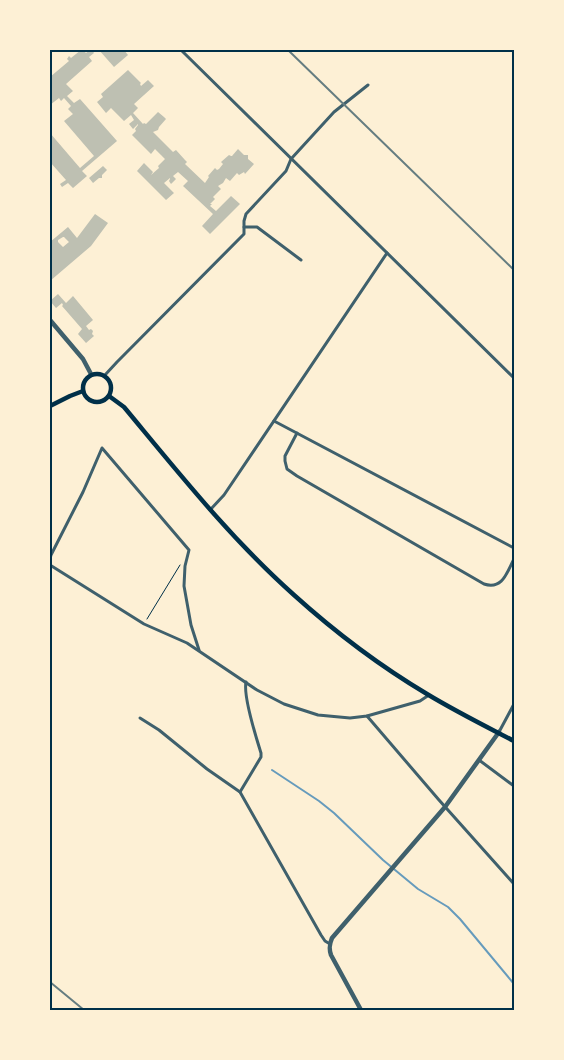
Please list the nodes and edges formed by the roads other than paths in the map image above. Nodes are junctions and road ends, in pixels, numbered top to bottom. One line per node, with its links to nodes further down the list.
1 (181, 50): 3 (street)
2 (368, 84): 3 (street)
3 (291, 159): 4 (street); 5 (street)
4 (244, 227): 6 (street); 9 (street)
5 (387, 253): 10 (street); 14 (street)
6 (302, 260)
7 (50, 320): 8 (street)
8 (92, 374): 9 (main road); 11 (main road)
9 (105, 376): 12 (main road)
10 (514, 378)
11 (83, 391): 12 (main road); 13 (main road)
12 (109, 396): 16 (main road)
13 (50, 406)
14 (274, 421): 15 (street); 16 (street)
15 (297, 433): 17 (street); 19 (street)
16 (210, 510): 23 (main road)
17 (514, 548)
18 (50, 559): 21 (street)
19 (514, 559)
20 (50, 565): 21 (street)
21 (199, 650): 22 (street)
22 (246, 682): 25 (street); 31 (street)
23 (429, 695): 25 (street); 27 (main road)
24 (514, 704): 27 (street)
25 (367, 716): 32 (street)
26 (140, 718): 31 (street)
27 (499, 732): 28 (main road); 29 (street)
28 (514, 741)
29 (479, 760): 30 (street); 32 (street)
30 (514, 786)
31 (240, 792): 34 (street)
32 (445, 807): 33 (street); 34 (street)
33 (514, 884)
34 (330, 944): 35 (street)
35 (361, 1010)

